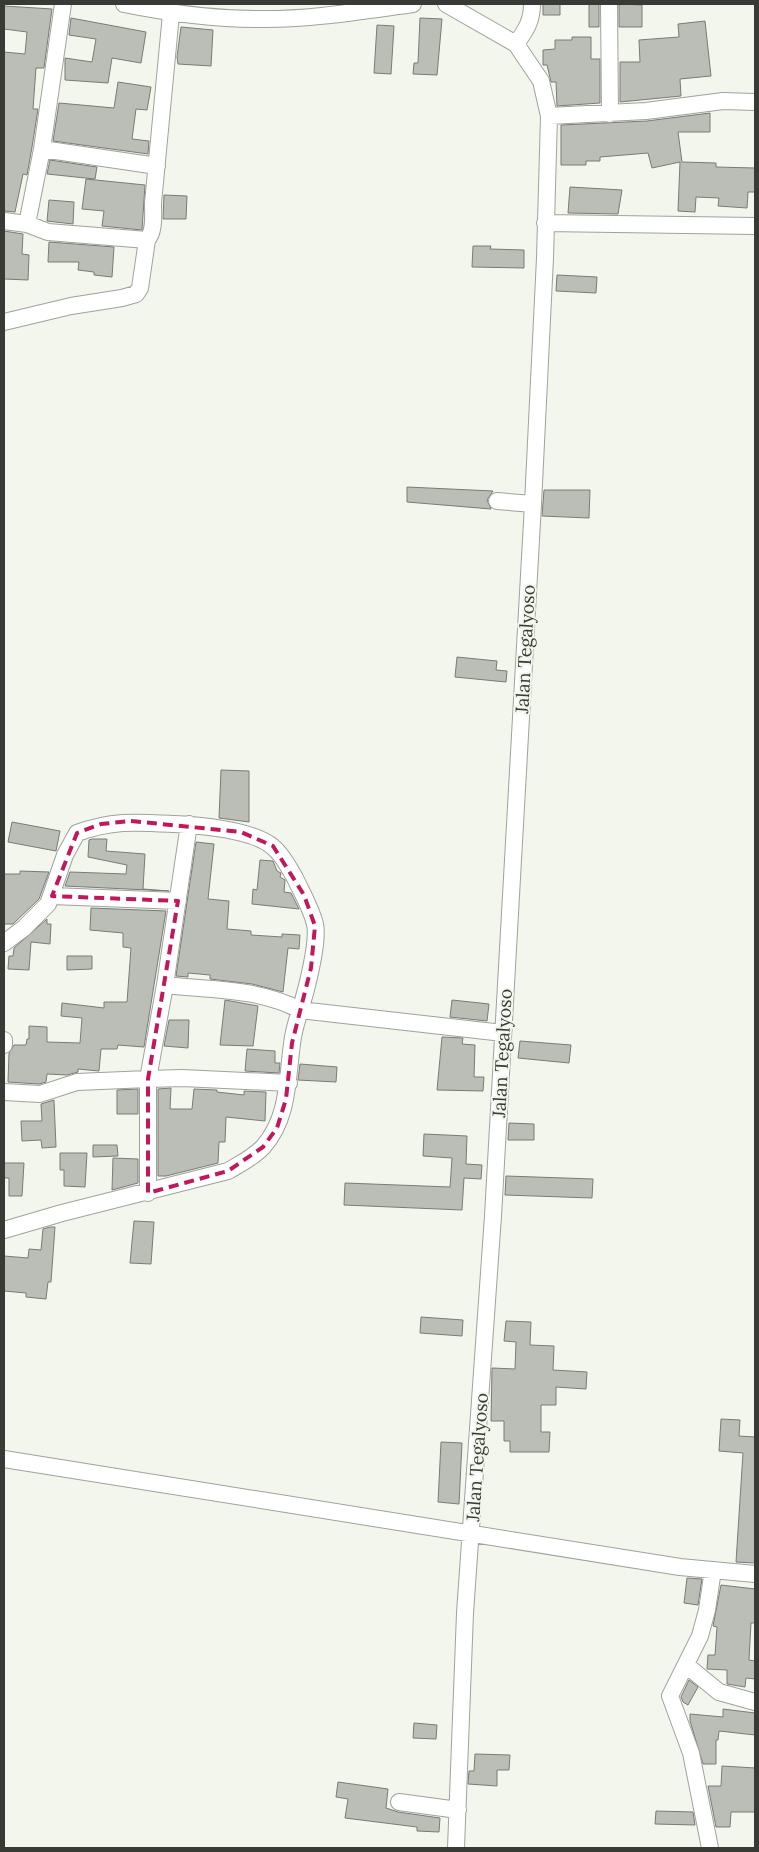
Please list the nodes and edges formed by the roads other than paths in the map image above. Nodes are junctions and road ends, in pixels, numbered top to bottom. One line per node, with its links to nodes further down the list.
1 (63, 4): 12 (street)
2 (124, 4): 7 (street)
3 (412, 4): 7 (street)
4 (446, 4): 8 (street)
5 (532, 4): 8 (street)
6 (609, 4): 10 (street)
7 (171, 14): 13 (street)
8 (516, 44): 11 (street, Jalan Tegalyoso)
9 (755, 102): 10 (street)
10 (610, 114): 11 (street)
11 (549, 116): 15 (street, Jalan Tegalyoso)
12 (42, 148): 13 (street); 16 (street)
13 (157, 166): 18 (street)
14 (4, 222): 16 (street)
15 (545, 223): 17 (street); 21 (street, Jalan Tegalyoso)
16 (27, 224): 18 (street)
17 (755, 226)
18 (147, 240): 19 (street)
19 (4, 322)
20 (498, 501): 21 (street)
21 (533, 504): 30 (street, Jalan Tegalyoso)
22 (190, 824): 23 (street); 24 (street); 29 (street)
23 (52, 896): 24 (street); 26 (street)
24 (178, 901): 28 (street)
25 (4, 927): 26 (street)
26 (24, 928): 27 (street)
27 (4, 943)
28 (165, 985): 29 (street); 33 (street)
29 (300, 1010): 30 (street); 34 (street)
30 (503, 1033): 39 (street, Jalan Tegalyoso)
31 (4, 1040): 32 (street)
32 (4, 1045)
33 (148, 1079): 34 (street); 35 (street); 36 (street)
34 (288, 1083): 36 (street)
35 (4, 1092)
36 (148, 1193): 37 (street)
37 (4, 1230)
38 (4, 1459): 39 (street)
39 (472, 1533): 40 (street); 45 (street, Jalan Tegalyoso)
40 (713, 1570): 41 (street); 42 (street)
41 (755, 1574)
42 (686, 1665): 43 (street); 47 (street)
43 (755, 1702)
44 (399, 1802): 45 (street)
45 (458, 1810): 46 (street, Jalan Tegalyoso)
46 (456, 1848)
47 (710, 1848)

